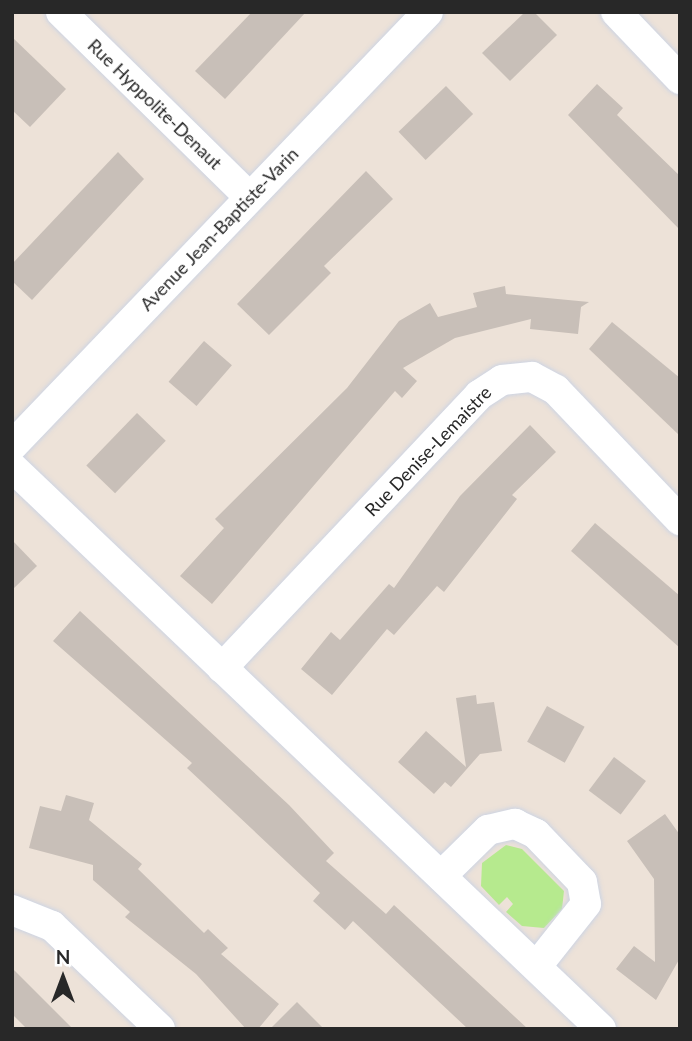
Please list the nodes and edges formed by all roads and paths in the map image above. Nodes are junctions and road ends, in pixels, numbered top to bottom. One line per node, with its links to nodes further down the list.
1 (61, 12): 5 (street, Rue Hyppolite-Denaut)
2 (428, 12): 5 (street, Avenue Jean-Baptiste-Varin)
3 (616, 12): 4 (street)
4 (680, 79)
5 (249, 197): 6 (street, Avenue Jean-Baptiste-Varin)
6 (12, 446)
7 (12, 467): 9 (street)
8 (680, 520): 9 (street, Rue Denise-Lemaistre)
9 (222, 668): 10 (street)
10 (441, 876): 12 (street); 12 (street)
11 (12, 910): 13 (street)
12 (536, 967): 14 (street)
13 (160, 1029)
14 (601, 1029)

